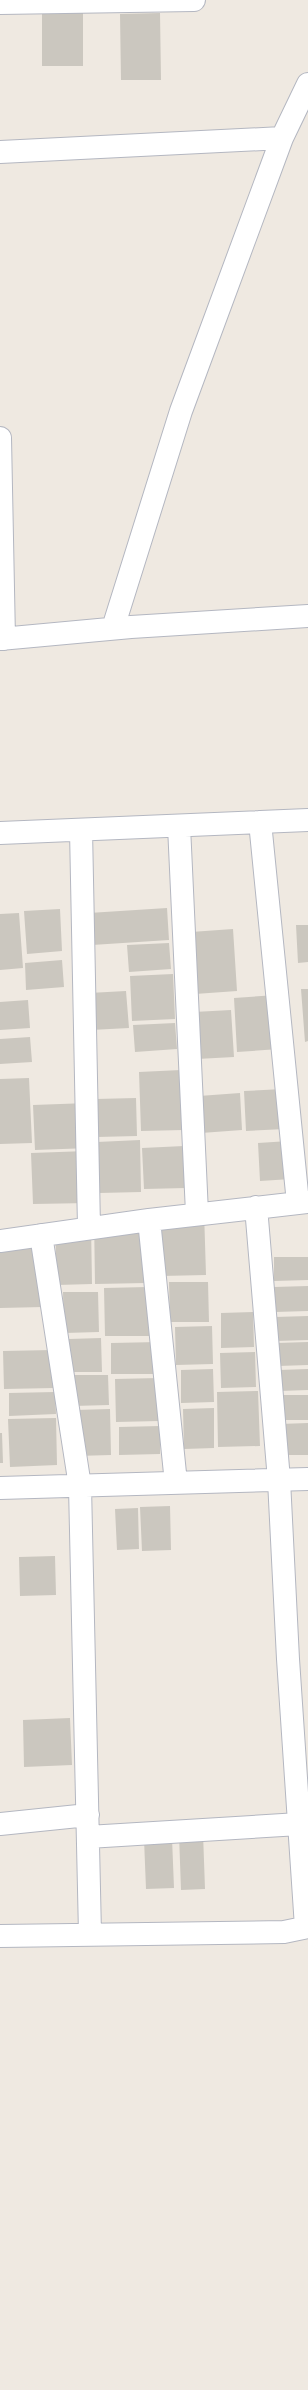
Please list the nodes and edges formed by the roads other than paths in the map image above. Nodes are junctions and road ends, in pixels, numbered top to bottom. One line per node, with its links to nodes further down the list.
1 (194, 0): 2 (street)
2 (0, 3)
3 (308, 84): 4 (street)
4 (282, 138): 5 (street); 8 (street)
5 (0, 152)
6 (0, 438): 9 (street)
7 (308, 616): 8 (street)
8 (113, 628): 9 (street)
9 (2, 639)
10 (308, 820): 11 (street)
11 (260, 822): 12 (street); 15 (street)
12 (180, 826): 13 (street); 17 (street)
13 (81, 830): 14 (street); 19 (street)
14 (0, 833)
15 (303, 1202): 16 (street)
16 (256, 1207): 17 (street); 23 (street)
17 (198, 1213): 18 (street)
18 (149, 1220): 19 (street); 24 (street)
19 (89, 1227): 20 (street)
20 (41, 1235): 21 (street); 25 (street)
21 (0, 1241)
22 (308, 1479): 23 (street)
23 (279, 1480): 24 (street); 29 (street)
24 (176, 1483): 25 (street)
25 (80, 1486): 26 (street); 27 (street)
26 (0, 1488)
27 (88, 1815): 28 (street); 30 (street)
28 (0, 1824)
29 (299, 1824): 30 (street); 31 (street)
30 (88, 1837): 32 (street)
31 (307, 1927): 32 (street)
32 (90, 1934): 33 (street)
33 (0, 1936)

